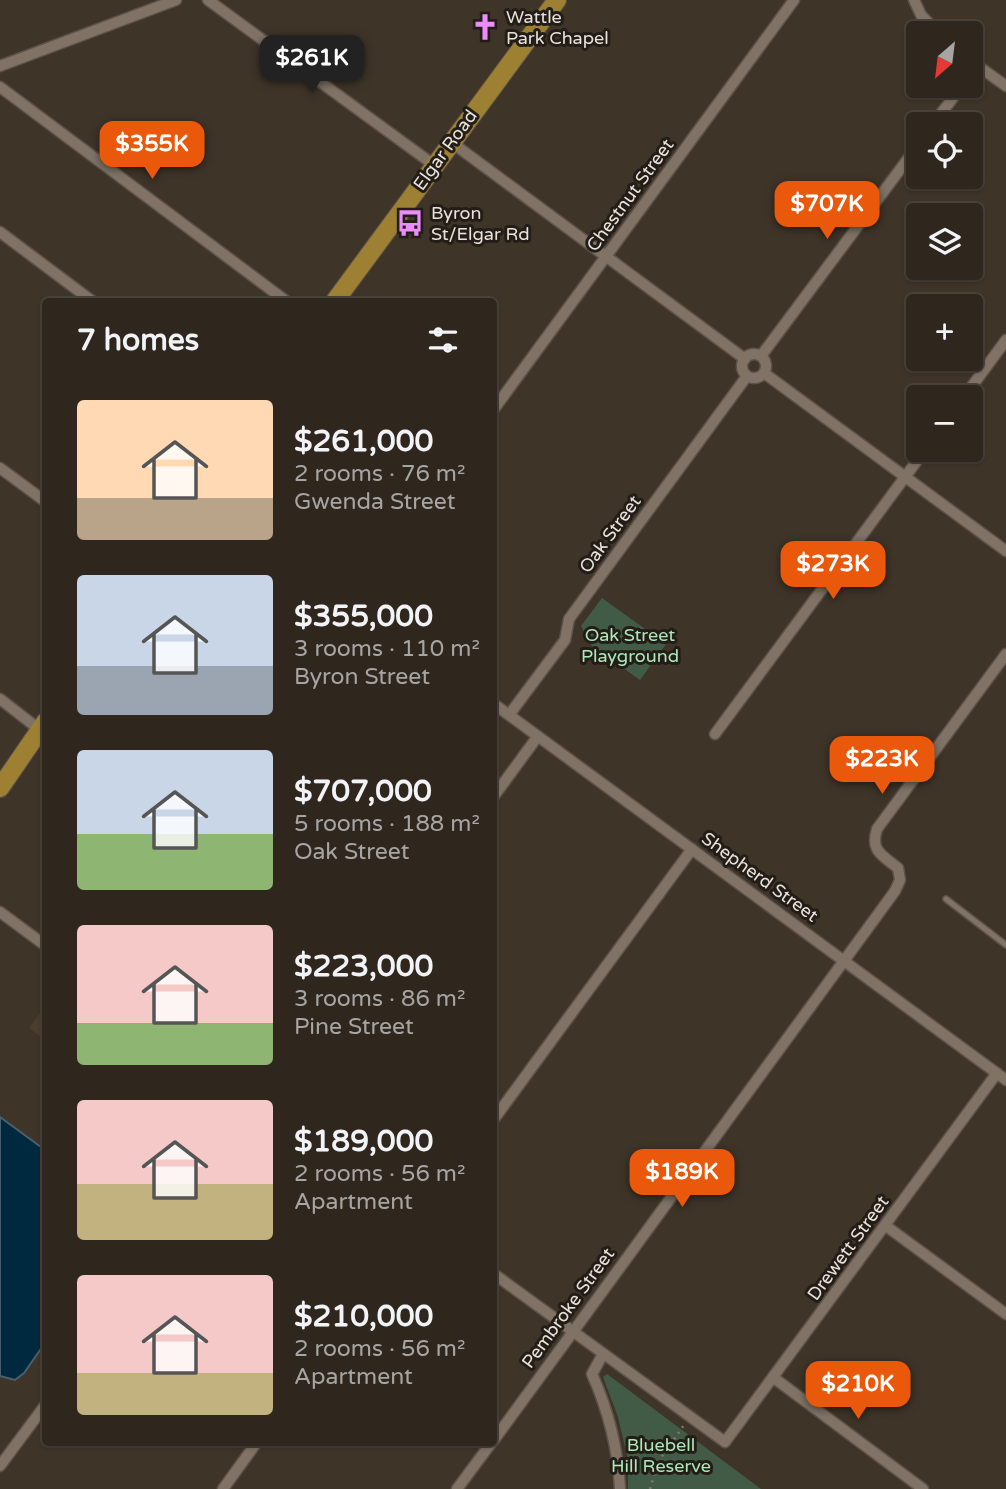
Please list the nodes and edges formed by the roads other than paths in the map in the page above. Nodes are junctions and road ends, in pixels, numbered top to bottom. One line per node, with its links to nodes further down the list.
1 (177, 0): 7 (street)
2 (208, 0): 15 (street)
3 (557, 0): 13 (main road, Elgar Road)
4 (794, 0): 17 (street, Chestnut Street)
5 (914, 0): 6 (street)
6 (927, 21)
7 (0, 66)
8 (984, 73): 9 (street)
9 (1006, 86)
10 (0, 87): 19 (street)
11 (953, 98): 12 (street)
12 (942, 112)
13 (451, 142): 15 (main road, Elgar Road); 17 (street)
14 (906, 161): 22 (street)
15 (434, 165): 20 (main road, Elgar Road)
16 (0, 232): 18 (street)
17 (606, 257): 23 (street); 27 (street, Chestnut Street)
18 (88, 298)
19 (282, 298)
20 (337, 298)
21 (1006, 340): 26 (street)
22 (761, 356): 23 (street); 24 (street)
23 (745, 359): 25 (street)
24 (764, 373): 25 (street); 30 (street)
25 (747, 376): 36 (street, Oak Street)
26 (973, 385)
27 (497, 405)
28 (916, 462): 30 (street)
29 (0, 468): 31 (street)
30 (905, 477): 32 (street); 39 (street)
31 (42, 499)
32 (1006, 551)
33 (1006, 654): 48 (street, Pembroke Street)
34 (0, 699): 37 (street)
35 (497, 706): 36 (street, Shepherd Street)
36 (509, 715): 40 (street, Shepherd Street)
37 (42, 724)
38 (42, 726): 41 (main road)
39 (715, 734)
40 (538, 736): 42 (street); 43 (street, Shepherd Street)
41 (0, 788)
42 (497, 792)
43 (692, 849): 48 (street, Shepherd Street); 50 (street)
44 (946, 899): 47 (lane)
45 (0, 912): 46 (street)
46 (42, 943)
47 (1006, 945)
48 (844, 960): 49 (street, Shepherd Street); 54 (street, Pembroke Street)
49 (1001, 1076): 51 (street, Drewett Street)
50 (497, 1115)
51 (886, 1226): 53 (street); 56 (street, Drewett Street)
52 (497, 1276): 54 (street)
53 (1006, 1314)
54 (573, 1331): 55 (street); 58 (street, Pembroke Street)
55 (603, 1354): 56 (street, Drewett Street); 64 (street)
56 (774, 1378): 65 (street)
57 (42, 1409): 61 (street)
58 (497, 1436)
59 (254, 1446): 62 (street)
60 (489, 1446): 63 (street, Pembroke Street)
61 (0, 1466)
62 (223, 1489)
63 (457, 1489)
64 (620, 1489)
65 (923, 1489)

